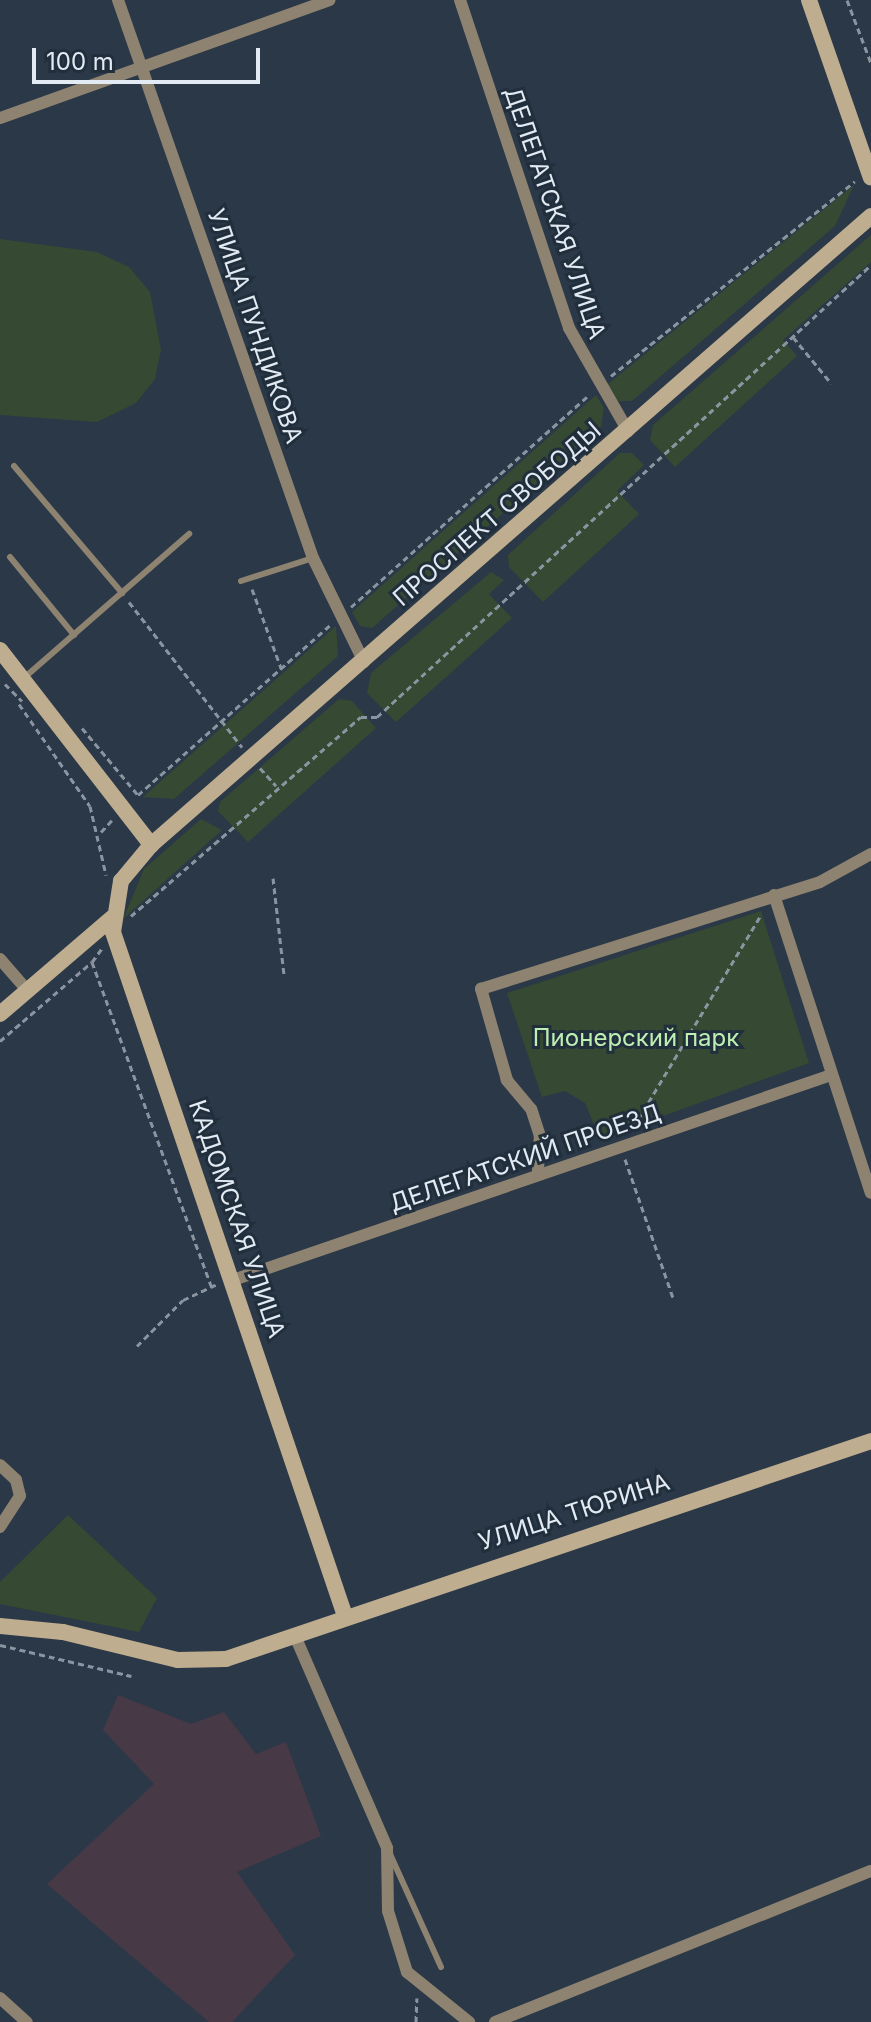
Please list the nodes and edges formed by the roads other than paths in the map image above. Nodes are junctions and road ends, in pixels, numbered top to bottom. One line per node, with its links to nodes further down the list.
1 (118, 0): 5 (street, УЛИЦА ПУНДИКОВА)
2 (329, 0): 5 (street)
3 (460, 0): 9 (street, ДЕЛЕГАТСКАЯ УЛИЦА)
4 (809, 0): 7 (street)
5 (142, 67): 6 (street); 13 (street, УЛИЦА ПУНДИКОВА)
6 (0, 118)
7 (870, 175)
8 (871, 216): 9 (street, ПРОСПЕКТ СВОБОДЫ)
9 (628, 431): 18 (street, ПРОСПЕКТ СВОБОДЫ)
10 (14, 466): 15 (lane)
11 (189, 534): 15 (lane)
12 (10, 557): 16 (lane)
13 (313, 558): 14 (lane); 18 (street, УЛИЦА ПУНДИКОВА)
14 (245, 580)
15 (122, 593): 16 (lane)
16 (74, 635): 19 (lane)
17 (0, 650): 19 (street)
18 (364, 662): 20 (street, ПРОСПЕКТ СВОБОДЫ)
19 (28, 686): 20 (street)
20 (151, 845): 23 (street)
21 (871, 854): 22 (street)
22 (774, 895): 27 (street); 28 (street)
23 (107, 927): 25 (street); 30 (street, КАДОМСКАЯ УЛИЦА)
24 (0, 959): 25 (street)
25 (26, 989): 26 (street)
26 (0, 1014)
27 (831, 1075): 28 (street, ДЕЛЕГАТСКИЙ ПРОЕЗД); 29 (street)
28 (538, 1171): 30 (street, ДЕЛЕГАТСКИЙ ПРОЕЗД)
29 (871, 1193)
30 (233, 1280): 34 (street, КАДОМСКАЯ УЛИЦА)
31 (871, 1441): 34 (street, УЛИЦА ТЮРИНА)
32 (0, 1465): 33 (street)
33 (0, 1527)
34 (345, 1616): 36 (street, УЛИЦА ТЮРИНА)
35 (0, 1626): 36 (street, УЛИЦА ТЮРИНА)
36 (295, 1636): 37 (street)
37 (387, 1848): 39 (lane); 42 (street)
38 (871, 1871): 43 (street)
39 (441, 1967)
40 (0, 1998): 41 (street)
41 (27, 2022)
42 (469, 2022)
43 (495, 2022)

